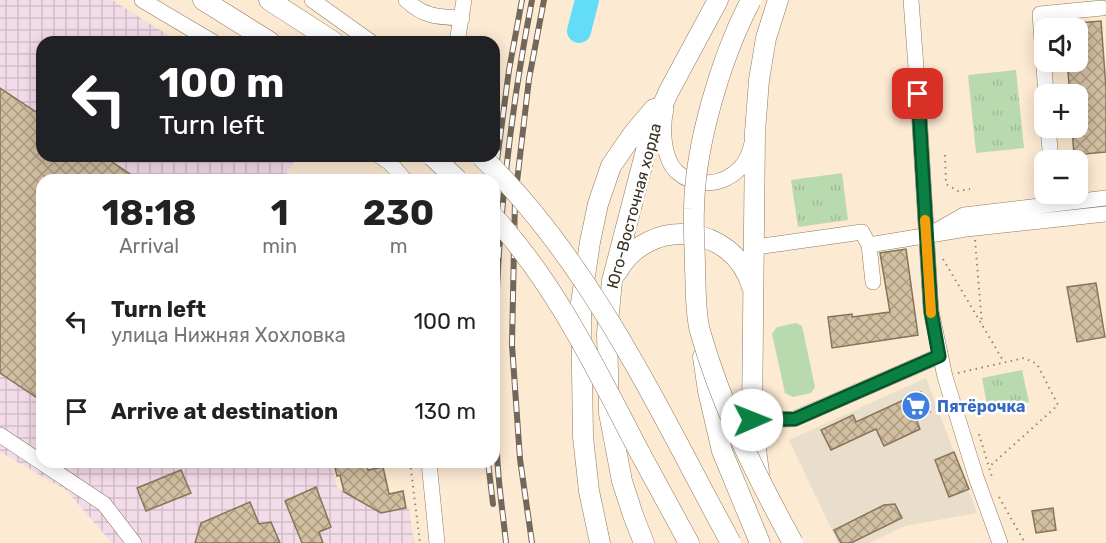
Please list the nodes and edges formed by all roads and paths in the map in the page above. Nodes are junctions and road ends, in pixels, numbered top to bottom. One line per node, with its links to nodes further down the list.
1 (142, 0): 13 (street)
2 (203, 0): 14 (main road)
3 (269, 0): 15 (main road)
4 (312, 0): 16 (street)
5 (406, 0): 12 (street)
6 (464, 0): 12 (street)
7 (718, 0): 19 (main road, Юго-Восточная хорда)
8 (751, 0): 44 (main road, bridge)
9 (778, 0): 20 (main road)
10 (910, 0): 36 (street)
11 (1102, 8): 18 (street)
12 (462, 18): 17 (street)
13 (203, 36)
14 (260, 36)
15 (325, 36)
16 (362, 36)
17 (457, 36)
18 (1045, 84)
19 (669, 91): 20 (street); 40 (main road, Юго-Восточная хорда); 62 (main road)
20 (755, 132): 42 (main road)
21 (945, 155): 29 (path)
22 (389, 162): 25 (street)
23 (438, 162): 26 (main road, bridge)
24 (487, 162): 27 (main road, Юго-Восточная хорда, bridge)
25 (400, 174)
26 (452, 174)
27 (498, 174)
28 (500, 176): 65 (main road, Юго-Восточная хорда, bridge)
29 (970, 189)
30 (1088, 198): 31 (street)
31 (1106, 198)
32 (1034, 202): 36 (street)
33 (1106, 214): 36 (street)
34 (500, 225): 64 (main road, bridge)
35 (975, 235): 43 (path)
36 (926, 237): 37 (street); 45 (street)
37 (869, 245): 38 (street); 41 (street)
38 (763, 246)
39 (941, 256): 43 (path)
40 (612, 281): 42 (main road); 63 (main road, Юго-Восточная хорда, bridge)
41 (873, 282)
42 (755, 299): 48 (main road)
43 (982, 326): 46 (path)
44 (699, 329): 66 (main road, bridge); 68 (main road, bridge)
45 (939, 356): 48 (street); 56 (street)
46 (1004, 362): 47 (path); 52 (path)
47 (952, 375)
48 (752, 420): 67 (main road)
49 (976, 424): 52 (path)
50 (0, 435): 51 (street)
51 (36, 459)
52 (989, 466): 56 (path); 57 (path)
53 (50, 468): 59 (street)
54 (411, 468): 60 (path)
55 (430, 468): 61 (street)
56 (976, 477): 69 (street)
57 (994, 482)
58 (996, 490): 70 (path)
59 (134, 543)
60 (420, 543)
61 (437, 543)
62 (600, 543)
63 (644, 543)
64 (689, 543)
65 (730, 543)
66 (760, 543)
67 (782, 543)
68 (793, 543)
69 (1000, 543)
70 (1025, 543)

